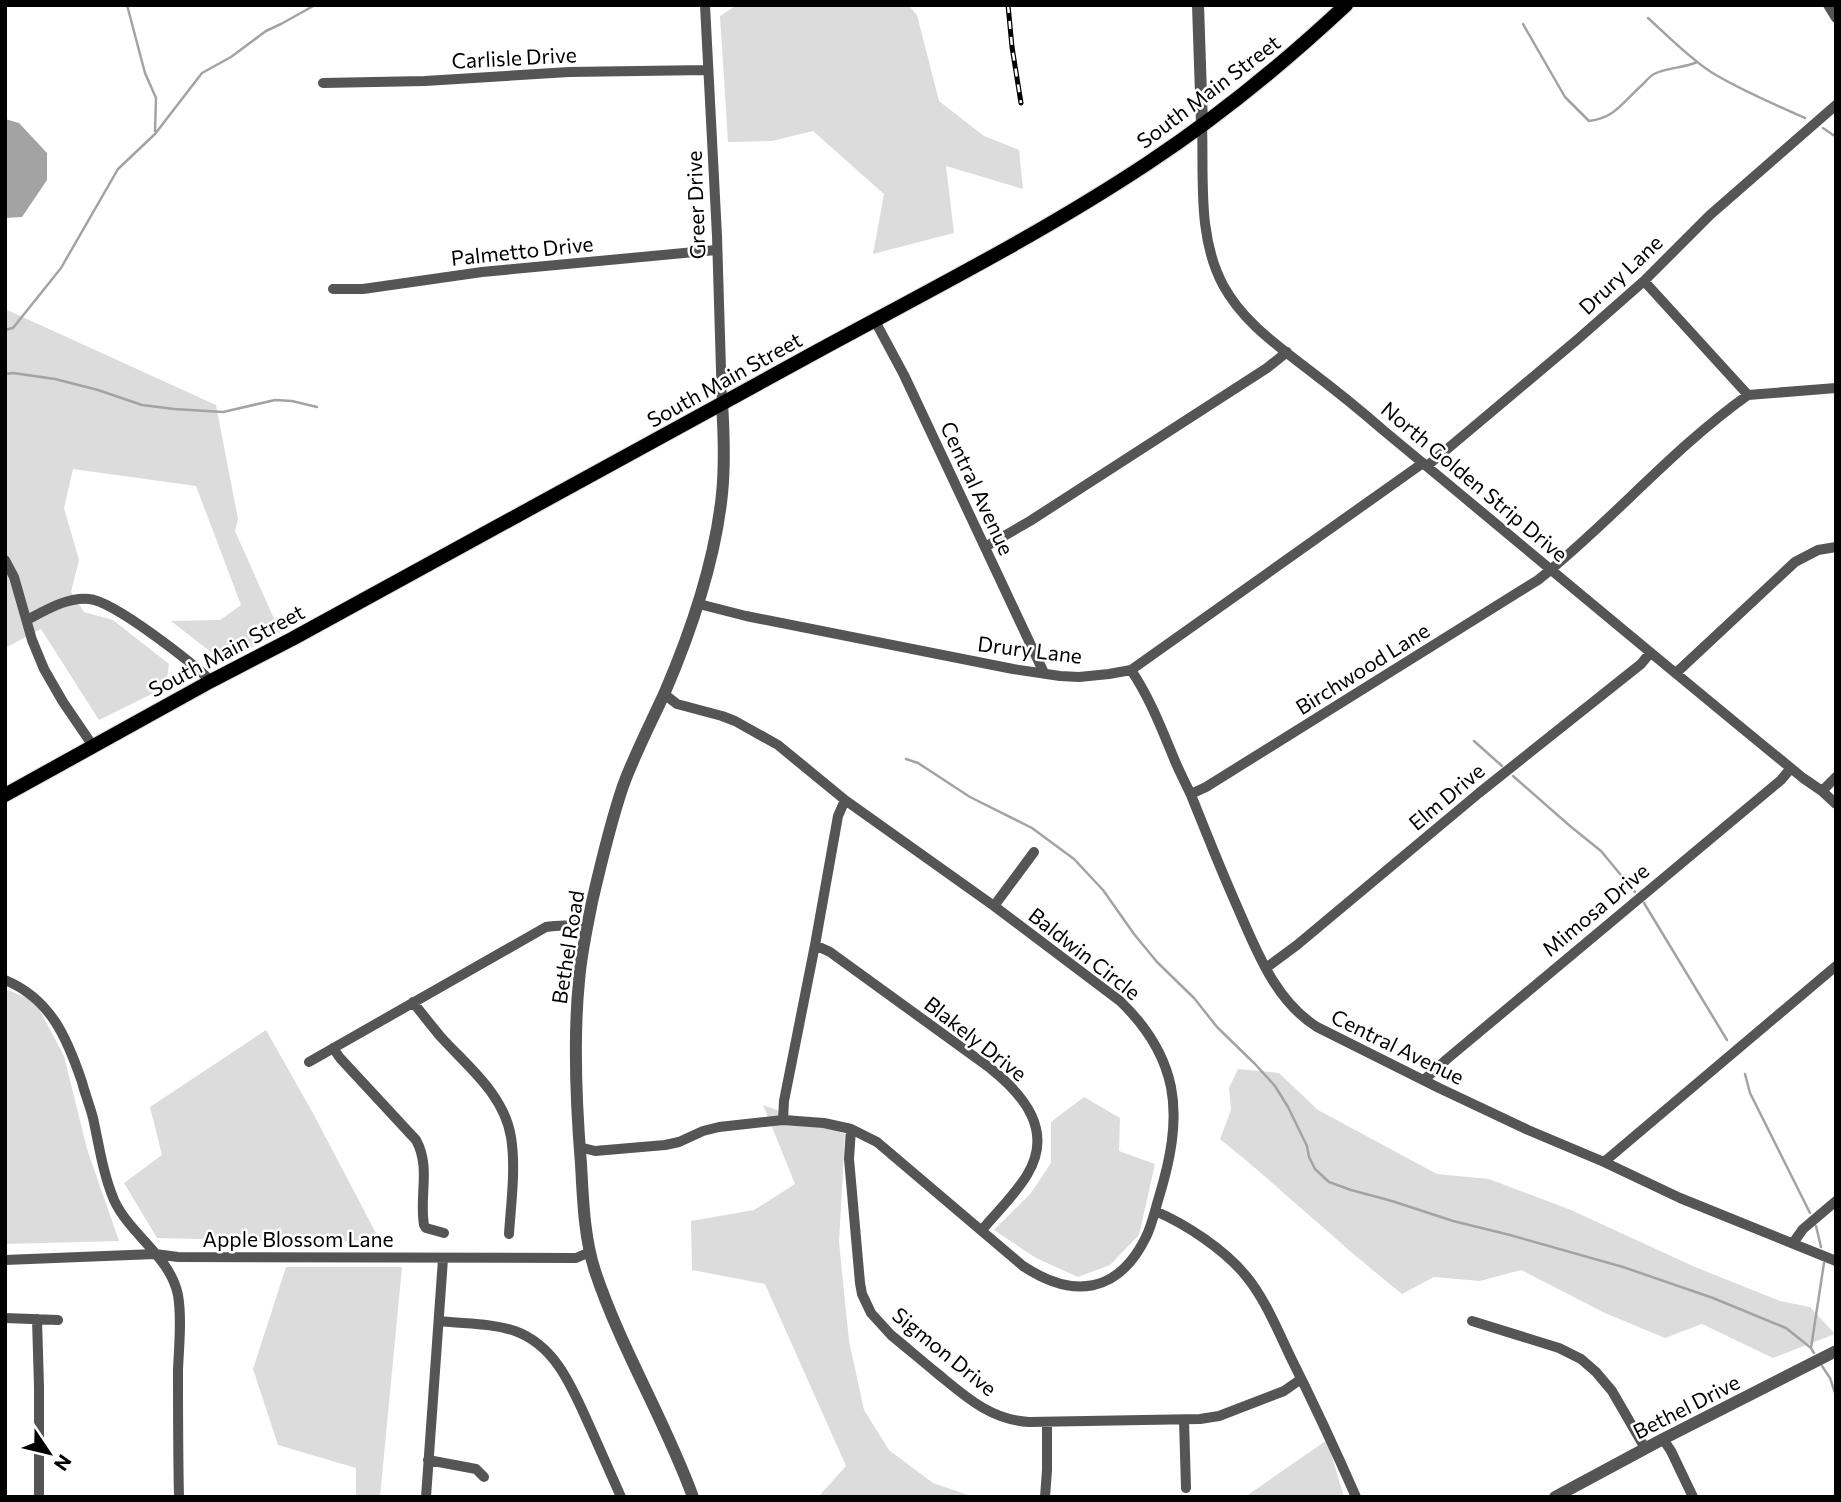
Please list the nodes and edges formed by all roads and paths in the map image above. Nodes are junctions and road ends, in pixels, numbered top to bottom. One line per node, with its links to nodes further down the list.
1 (705, 5): 6 (street, Greer Drive)
2 (1198, 5): 9 (street)
3 (1346, 5): 9 (main road, South Main Street)
4 (1828, 5): 5 (street)
5 (1836, 18)
6 (707, 70): 7 (street, Carlisle Drive); 10 (street, Greer Drive)
7 (323, 83)
8 (1836, 105): 11 (street, Drury Lane)
9 (1202, 124): 13 (main road, South Main Street); 14 (street, North Golden Strip Drive)
10 (716, 250): 12 (street, Palmetto Drive); 17 (street, Greer Drive)
11 (1644, 281): 16 (street); 18 (street, Drury Lane)
12 (333, 289)
13 (875, 321): 17 (main road, South Main Street); 19 (street, Central Avenue)
14 (1287, 352): 18 (street, North Golden Strip Drive); 19 (street)
15 (1836, 388): 16 (street)
16 (1748, 395): 22 (street, Birchwood Lane)
17 (722, 403): 23 (street, Bethel Road); 29 (main road, South Main Street)
18 (1425, 464): 22 (street, North Golden Strip Drive); 26 (street, Drury Lane)
19 (985, 547): 27 (street, Central Avenue)
20 (1836, 547): 28 (street)
21 (5, 560): 24 (street)
22 (1551, 570): 25 (street, North Golden Strip Drive); 35 (street, Birchwood Lane)
23 (699, 604): 27 (street, Drury Lane); 30 (street, Bethel Road)
24 (27, 620): 29 (street); 31 (street)
25 (1650, 653): 28 (street, North Golden Strip Drive); 44 (street, Elm Drive)
26 (1131, 670): 27 (street, Drury Lane); 35 (street, Central Avenue)
27 (1044, 673)
28 (1676, 673): 32 (street, North Golden Strip Drive)
29 (211, 681): 31 (main road, South Main Street)
30 (664, 694): 37 (street, Baldwin Circle); 41 (street, Bethel Road)
31 (93, 746): 36 (main road, South Main Street)
32 (1791, 768): 34 (street, North Golden Strip Drive); 49 (street, Mimosa Drive)
33 (1836, 777): 34 (street)
34 (1822, 791): 38 (street, North Golden Strip Drive)
35 (1191, 794): 44 (street, Central Avenue)
36 (5, 795)
37 (845, 800): 40 (street, Baldwin Circle); 42 (street)
38 (1836, 804)
39 (1034, 852): 40 (street)
40 (994, 906): 55 (street, Baldwin Circle)
41 (588, 923): 46 (street); 52 (street, Bethel Road)
42 (815, 945): 50 (street); 56 (street, Blakely Drive)
43 (1836, 966): 53 (street)
44 (1266, 968): 49 (street, Central Avenue)
45 (5, 980): 61 (street)
46 (413, 1002): 47 (street); 58 (street)
47 (333, 1048): 48 (street); 57 (street)
48 (309, 1062)
49 (1424, 1080): 53 (street, Central Avenue)
50 (783, 1120): 51 (street, Baldwin Circle); 52 (street, Baldwin Circle)
51 (851, 1129): 56 (street, Baldwin Circle); 73 (street, Sigmon Drive)
52 (579, 1147): 60 (street, Bethel Road)
53 (1604, 1162): 59 (street, Central Avenue)
54 (1836, 1201): 59 (street)
55 (1155, 1211): 56 (street, Baldwin Circle); 71 (street)
56 (982, 1230)
57 (444, 1233)
58 (509, 1234)
59 (1793, 1243): 64 (street, Central Avenue)
60 (590, 1252): 62 (street, Apple Blossom Lane); 83 (street, Bethel Road)
61 (155, 1254): 62 (street, Apple Blossom Lane); 63 (street, Apple Blossom Lane); 80 (street)
62 (443, 1259): 68 (street)
63 (5, 1260)
64 (1836, 1261)
65 (5, 1318): 66 (street)
66 (37, 1319): 67 (street); 79 (street)
67 (58, 1320)
68 (440, 1321): 76 (street); 82 (street)
69 (1472, 1321): 75 (street)
70 (1836, 1351): 74 (street, Bethel Drive)
71 (1301, 1380): 72 (street, Sigmon Drive); 85 (street)
72 (1184, 1420): 73 (street, Sigmon Drive); 78 (street)
73 (1047, 1422): 84 (street)
74 (1663, 1439): 75 (street, Bethel Drive); 87 (street)
75 (1645, 1448): 86 (street, Bethel Drive)
76 (428, 1460): 77 (street); 81 (street)
77 (484, 1477)
78 (1186, 1488)
79 (39, 1497)
80 (179, 1497)
81 (426, 1497)
82 (621, 1497)
83 (694, 1497)
84 (1045, 1497)
85 (1356, 1497)
86 (1555, 1497)
87 (1693, 1497)

